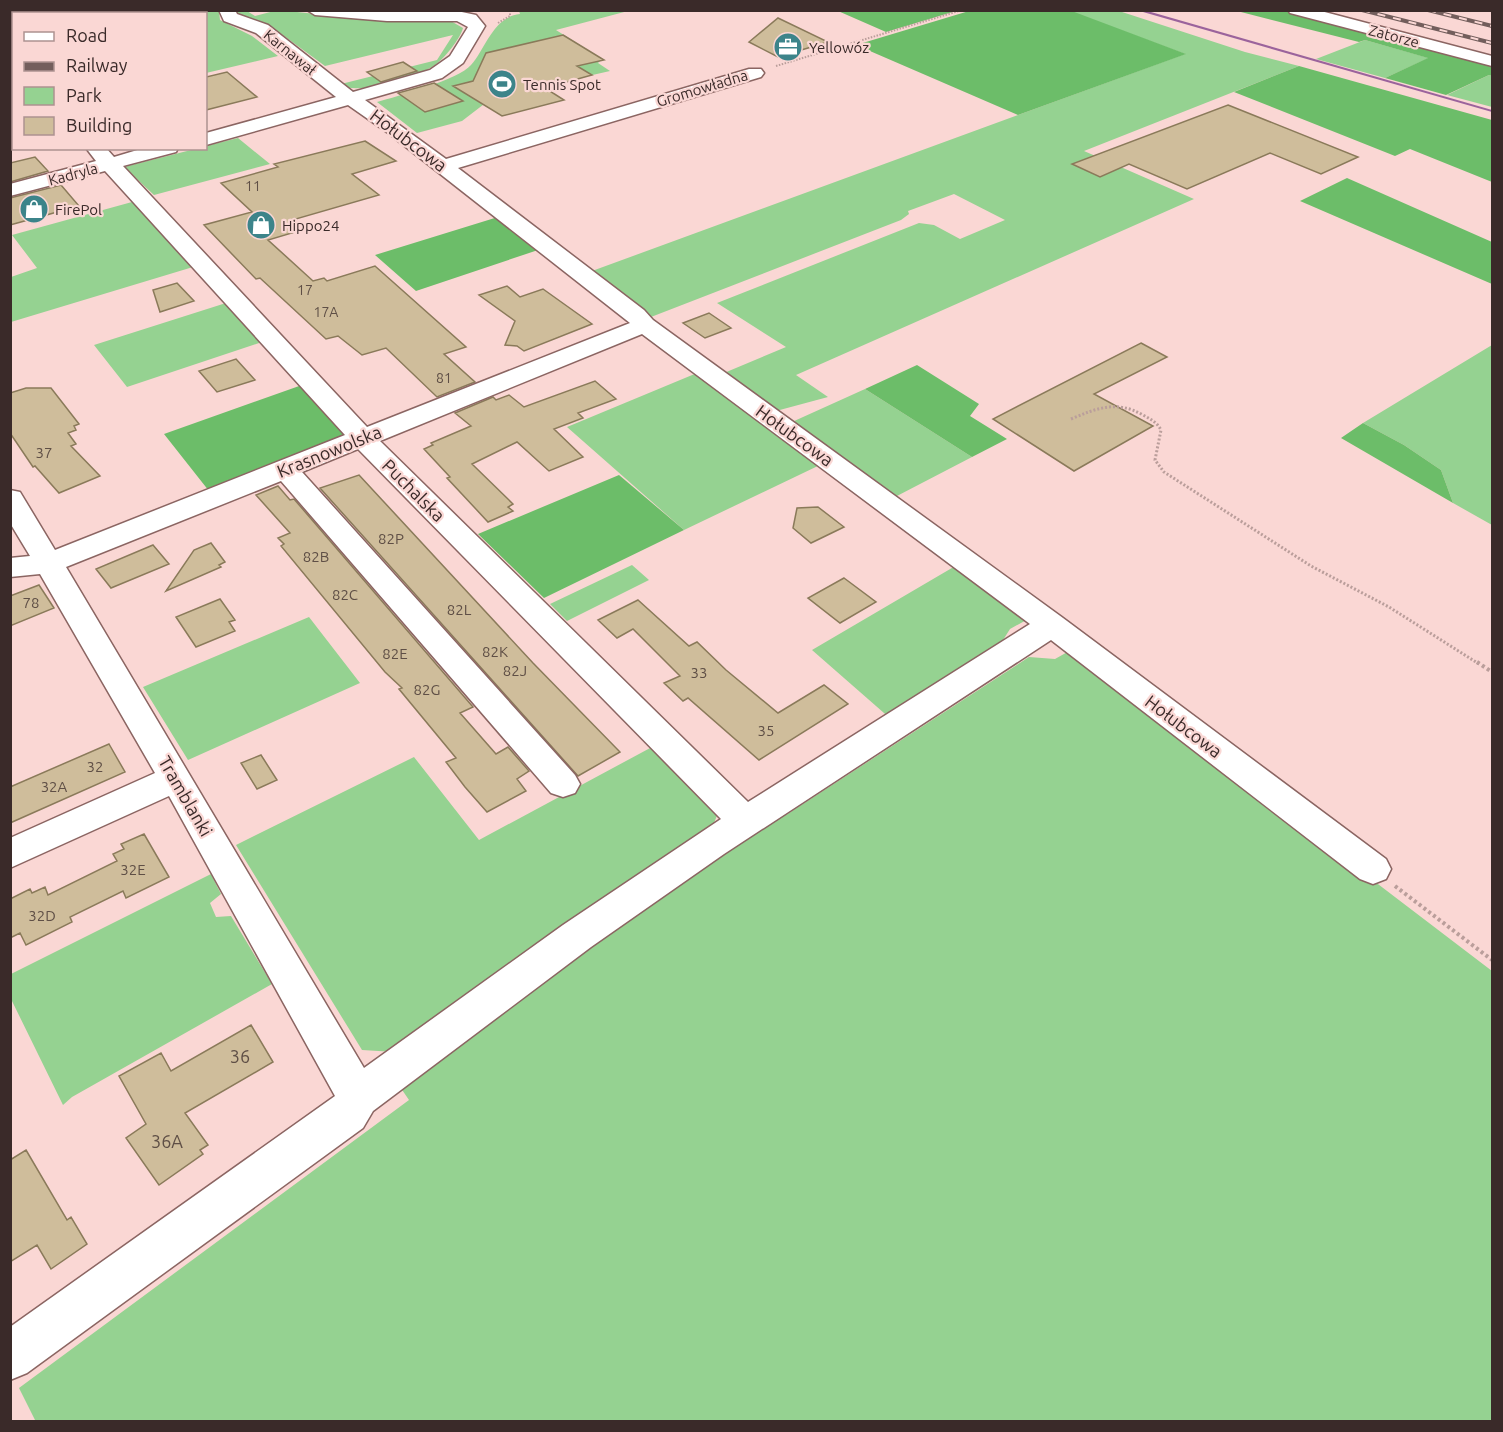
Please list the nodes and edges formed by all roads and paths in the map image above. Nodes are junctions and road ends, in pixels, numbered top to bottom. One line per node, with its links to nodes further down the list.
1 (227, 10): 7 (street, Karnawał)
2 (315, 10): 7 (street, Hołubcowa)
3 (962, 10): 6 (path, Gromowładna)
4 (1296, 10): 5 (street, Zatorze)
5 (1492, 61)
6 (756, 73): 11 (street, Gromowładna)
7 (353, 99): 8 (street); 11 (street, Hołubcowa)
8 (207, 139)
9 (152, 150): 10 (street, Kadryla)
10 (102, 156): 12 (street, Kadryla); 15 (street, Puchalska)
11 (442, 166): 13 (street, Hołubcowa)
12 (10, 190)
13 (645, 325): 15 (street, Krasnowolska); 20 (street, Hołubcowa)
14 (1071, 419): 21 (path)
15 (363, 438): 16 (street, Krasnowolska); 24 (street, Puchalska)
16 (285, 469): 18 (street, Krasnowolska); 23 (street)
17 (10, 498): 18 (street, Tramblanki)
18 (50, 563): 19 (street, Krasnowolska); 22 (street, Tramblanki)
19 (10, 568)
20 (1052, 625): 24 (street); 26 (street, Hołubcowa)
21 (1492, 672)
22 (176, 778): 25 (street); 28 (street, Tramblanki)
23 (563, 784)
24 (745, 821): 28 (street)
25 (10, 854)
26 (1373, 869): 27 (path)
27 (1492, 960)
28 (357, 1097): 29 (street)
29 (10, 1356)

